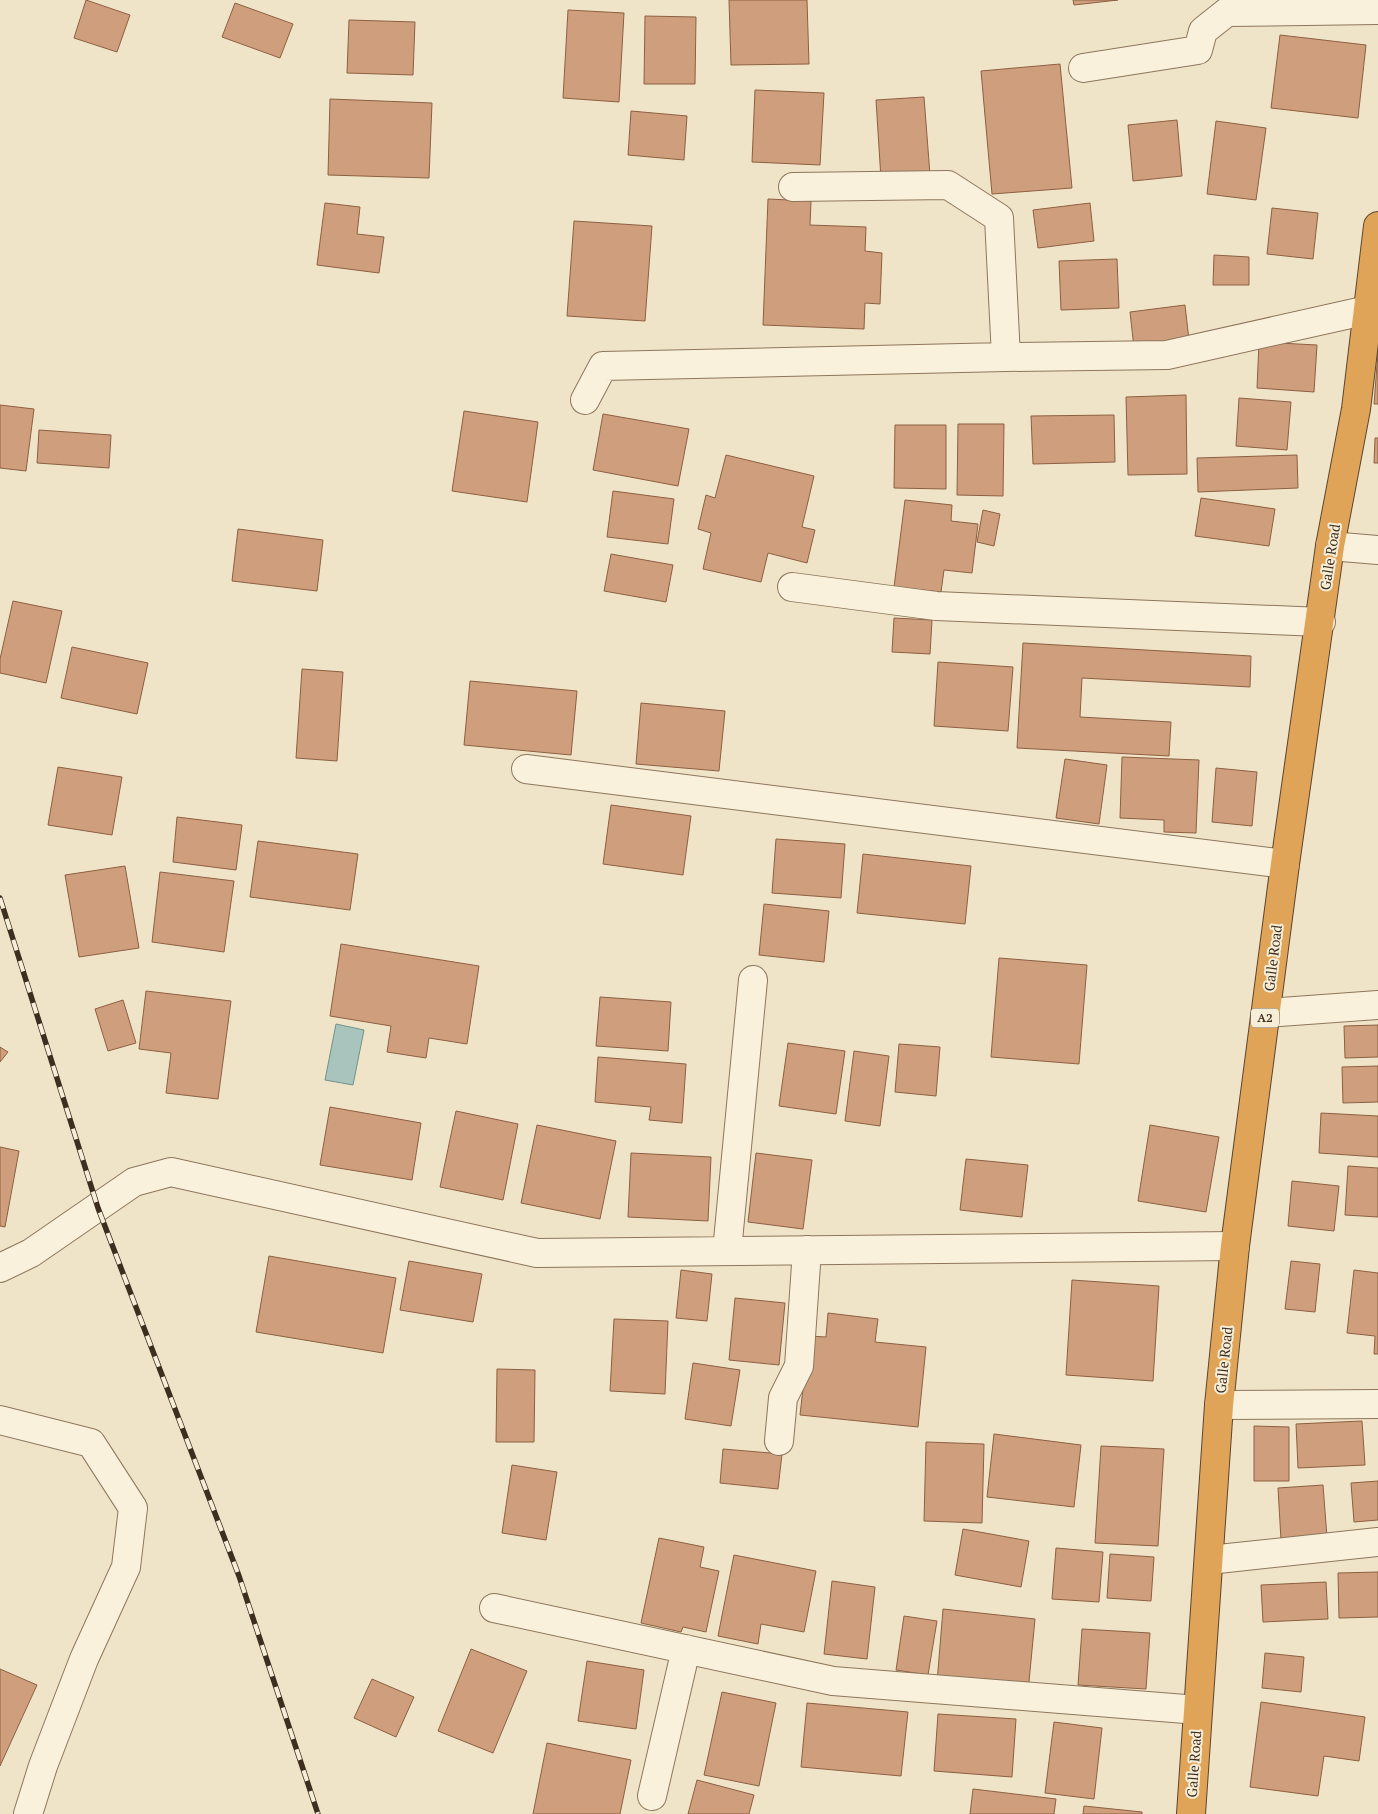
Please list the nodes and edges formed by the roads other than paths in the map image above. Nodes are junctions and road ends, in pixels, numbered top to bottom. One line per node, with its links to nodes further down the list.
1 (1378, 10): 2 (street)
2 (1083, 68)
3 (793, 187): 6 (street)
4 (1378, 226): 5 (highway, Galle Road / A2)
5 (1368, 310): 6 (street); 8 (highway, Galle Road / A2)
6 (1006, 357): 7 (street)
7 (585, 400)
8 (1330, 546): 9 (street); 11 (highway, Galle Road / A2)
9 (1378, 550)
10 (792, 587): 11 (street)
11 (1320, 622): 13 (highway, Galle Road / A2)
12 (526, 768): 13 (street)
13 (1285, 864): 16 (highway, Galle Road / A2)
14 (753, 980): 19 (street)
15 (1378, 1005): 16 (street)
16 (1266, 1013): 17 (highway, Galle Road / A2)
17 (1235, 1246): 18 (street); 22 (highway, Galle Road / A2)
18 (807, 1250): 19 (street); 24 (street)
19 (727, 1251): 20 (street)
20 (0, 1268)
21 (1378, 1404): 22 (street)
22 (1219, 1405): 26 (highway, Galle Road / A2)
23 (0, 1420): 31 (street)
24 (779, 1441)
25 (1378, 1542): 26 (street)
26 (1208, 1560): 29 (highway, Galle Road / A2)
27 (494, 1608): 28 (street)
28 (686, 1649): 29 (street); 30 (street)
29 (1198, 1710): 32 (highway, Galle Road / A2)
30 (652, 1796)
31 (28, 1814)
32 (1191, 1814)

